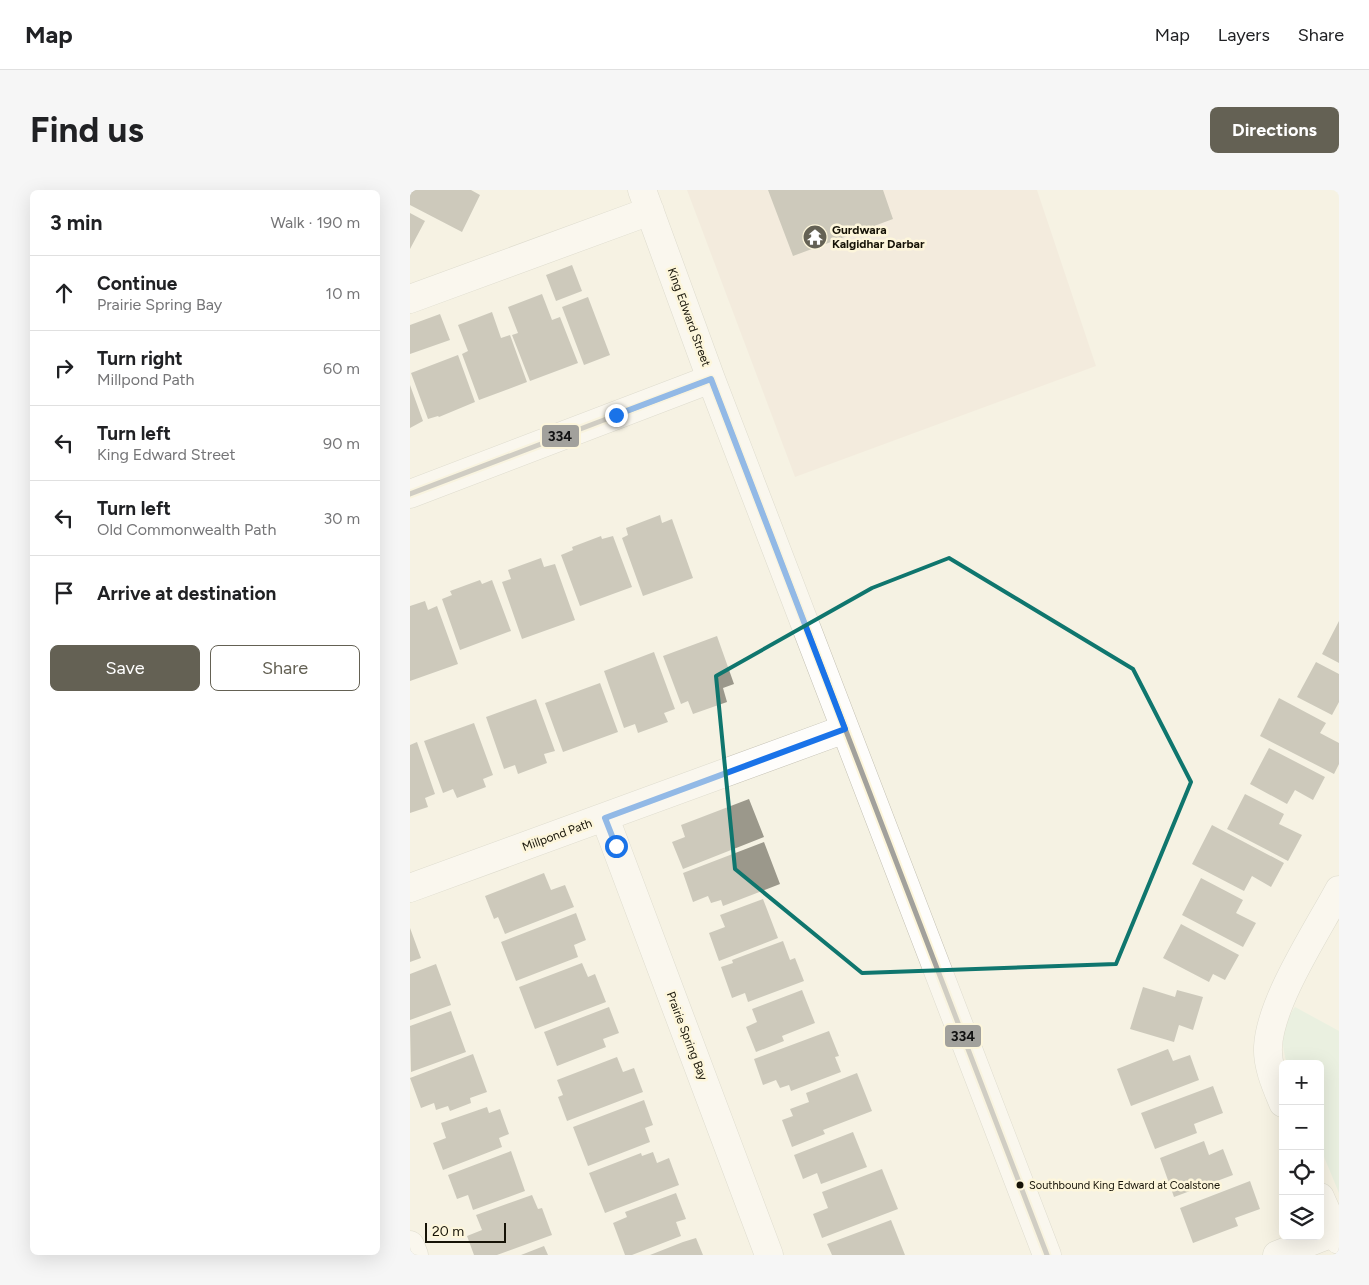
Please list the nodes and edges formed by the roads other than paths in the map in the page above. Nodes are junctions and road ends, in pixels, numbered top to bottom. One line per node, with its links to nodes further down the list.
1 (646, 200): 2 (street); 3 (street, King Edward Street)
2 (410, 299)
3 (711, 379): 4 (street); 5 (street, King Edward Street)
4 (410, 494)
5 (845, 729): 6 (street, Millpond Path); 15 (street, King Edward Street)
6 (605, 818): 7 (street, Millpond Path); 14 (street, Prairie Spring Bay)
7 (410, 888)
8 (1339, 890): 9 (street)
9 (1279, 1093)
10 (1324, 1206): 11 (street)
11 (1337, 1236): 16 (street)
12 (410, 1245): 13 (street)
13 (414, 1255)
14 (769, 1255)
15 (1047, 1255)
16 (1277, 1255)

